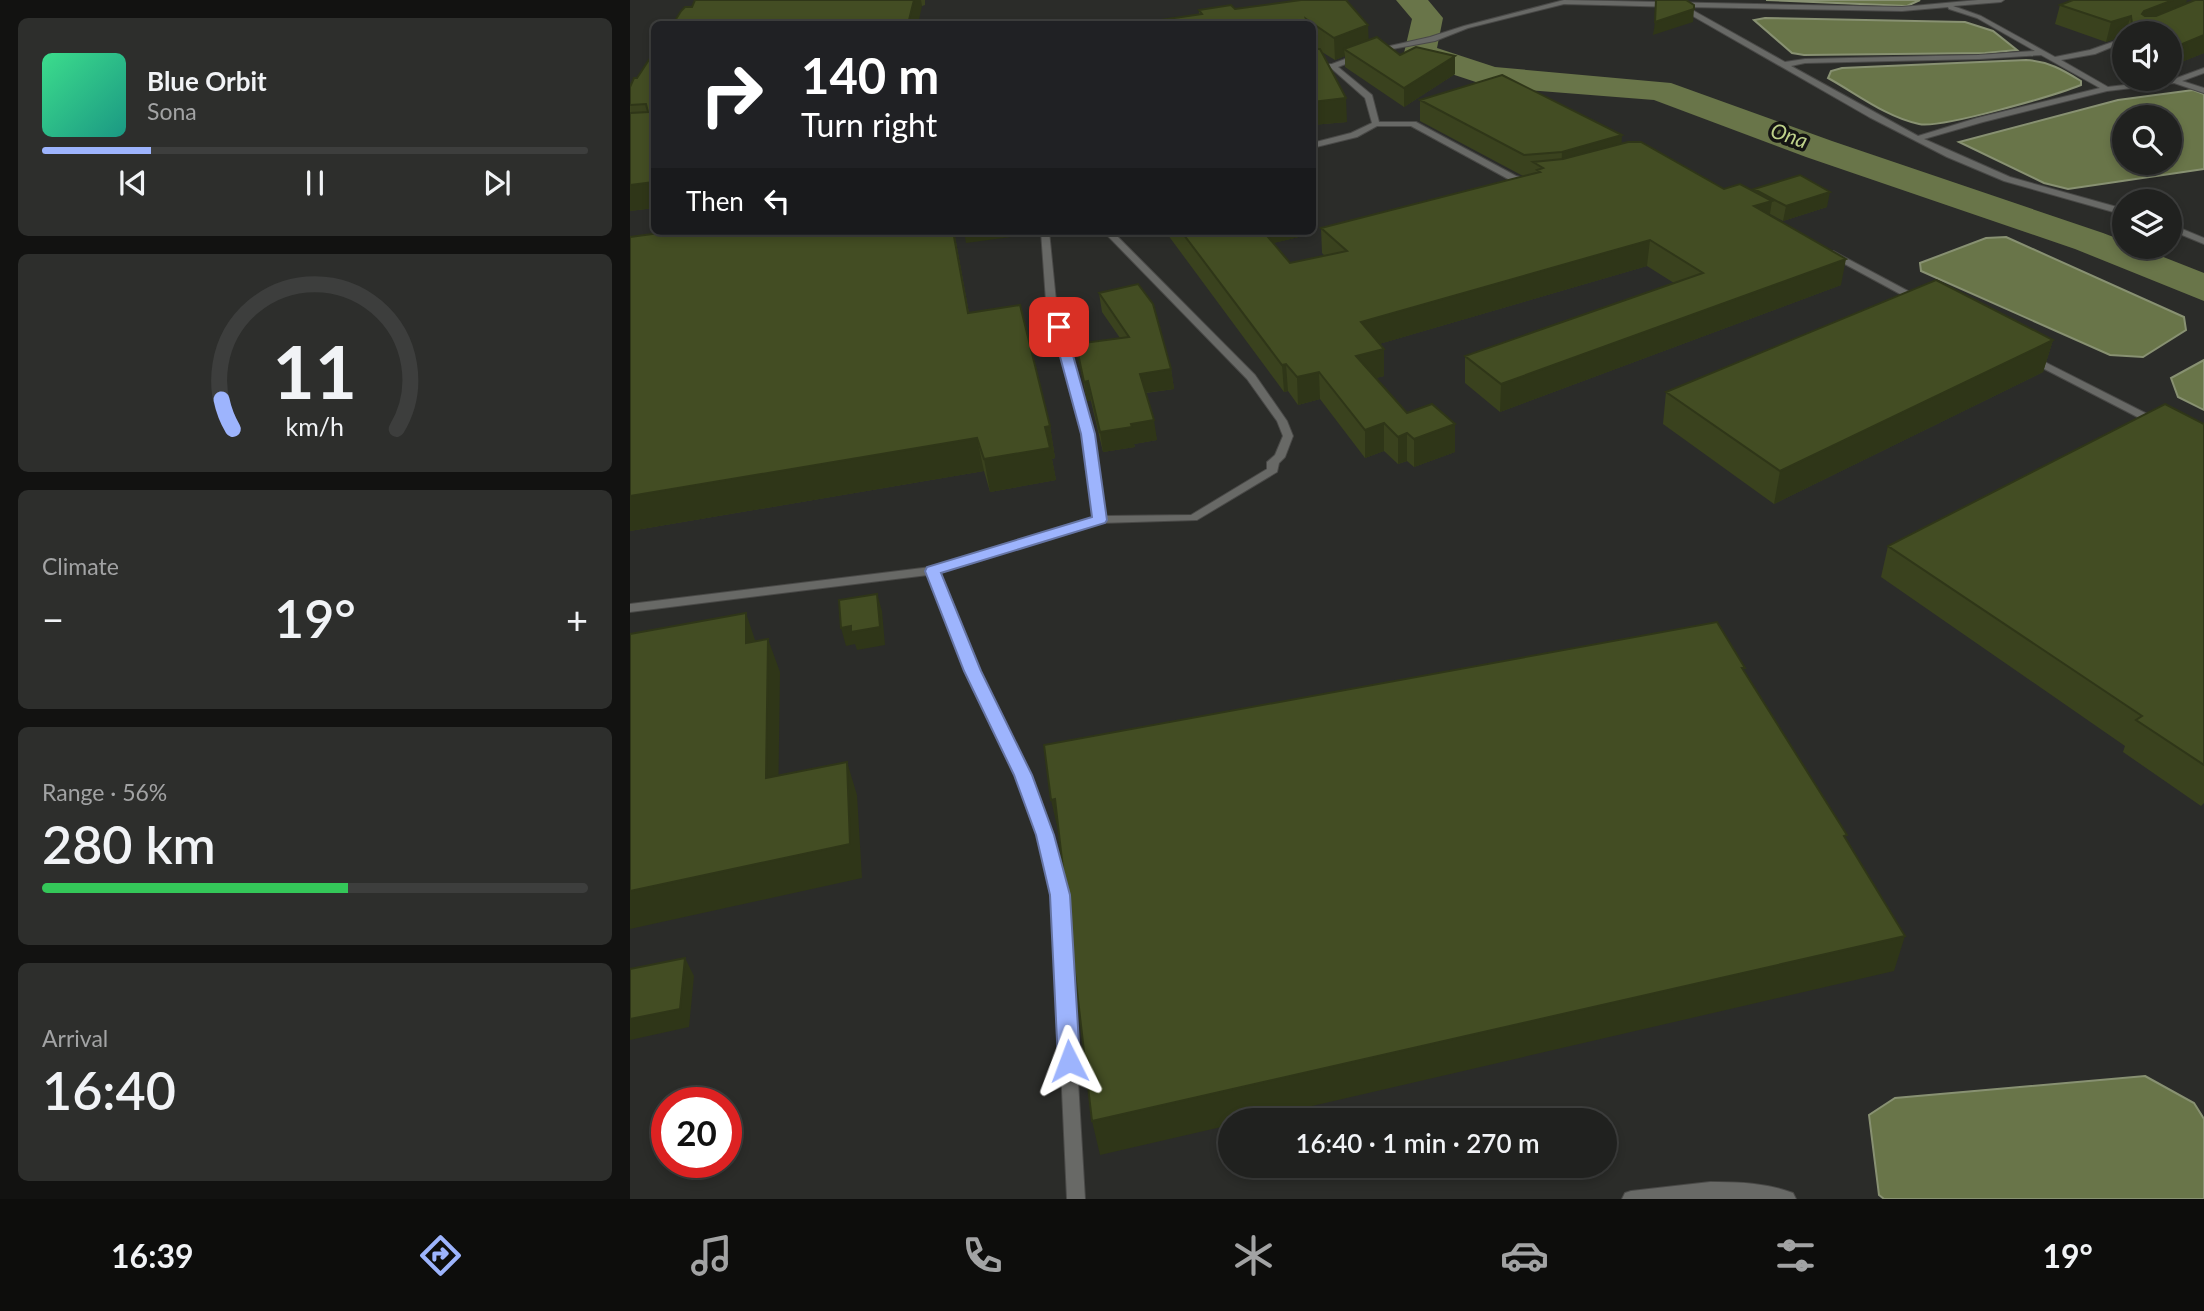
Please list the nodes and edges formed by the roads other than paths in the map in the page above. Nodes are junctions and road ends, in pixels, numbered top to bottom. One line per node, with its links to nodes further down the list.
1 (2001, 0): 3 (lane)
2 (1569, 2): 4 (lane); 9 (lane)
3 (1935, 3): 4 (lane); 6 (lane)
4 (1680, 5): 8 (lane)
5 (2112, 44): 7 (lane)
6 (2042, 52): 7 (lane); 8 (lane)
7 (2056, 60): 15 (lane)
8 (1783, 65): 18 (lane)
9 (1333, 66): 10 (lane); 17 (lane)
10 (1316, 67)
11 (2204, 70): 12 (lane)
12 (2182, 78)
13 (2182, 83): 16 (lane)
14 (2112, 88): 15 (lane)
15 (2107, 89): 18 (lane)
16 (2204, 91)
17 (1376, 124): 19 (lane); 20 (lane)
18 (1916, 139): 21 (lane)
19 (1316, 145)
20 (1542, 181)
21 (2112, 209)
22 (2182, 232): 25 (lane)
23 (1045, 235): 30 (lane)
24 (1111, 235): 30 (lane)
25 (2204, 242)
26 (1825, 250): 27 (lane)
27 (1931, 307)
28 (2016, 351): 29 (lane)
29 (2161, 426)
30 (1100, 520): 31 (lane)
31 (932, 571): 32 (lane); 33 (lane)
32 (630, 608)
33 (1076, 1199)
34 (1632, 1199): 35 (lane)
35 (1787, 1199)

